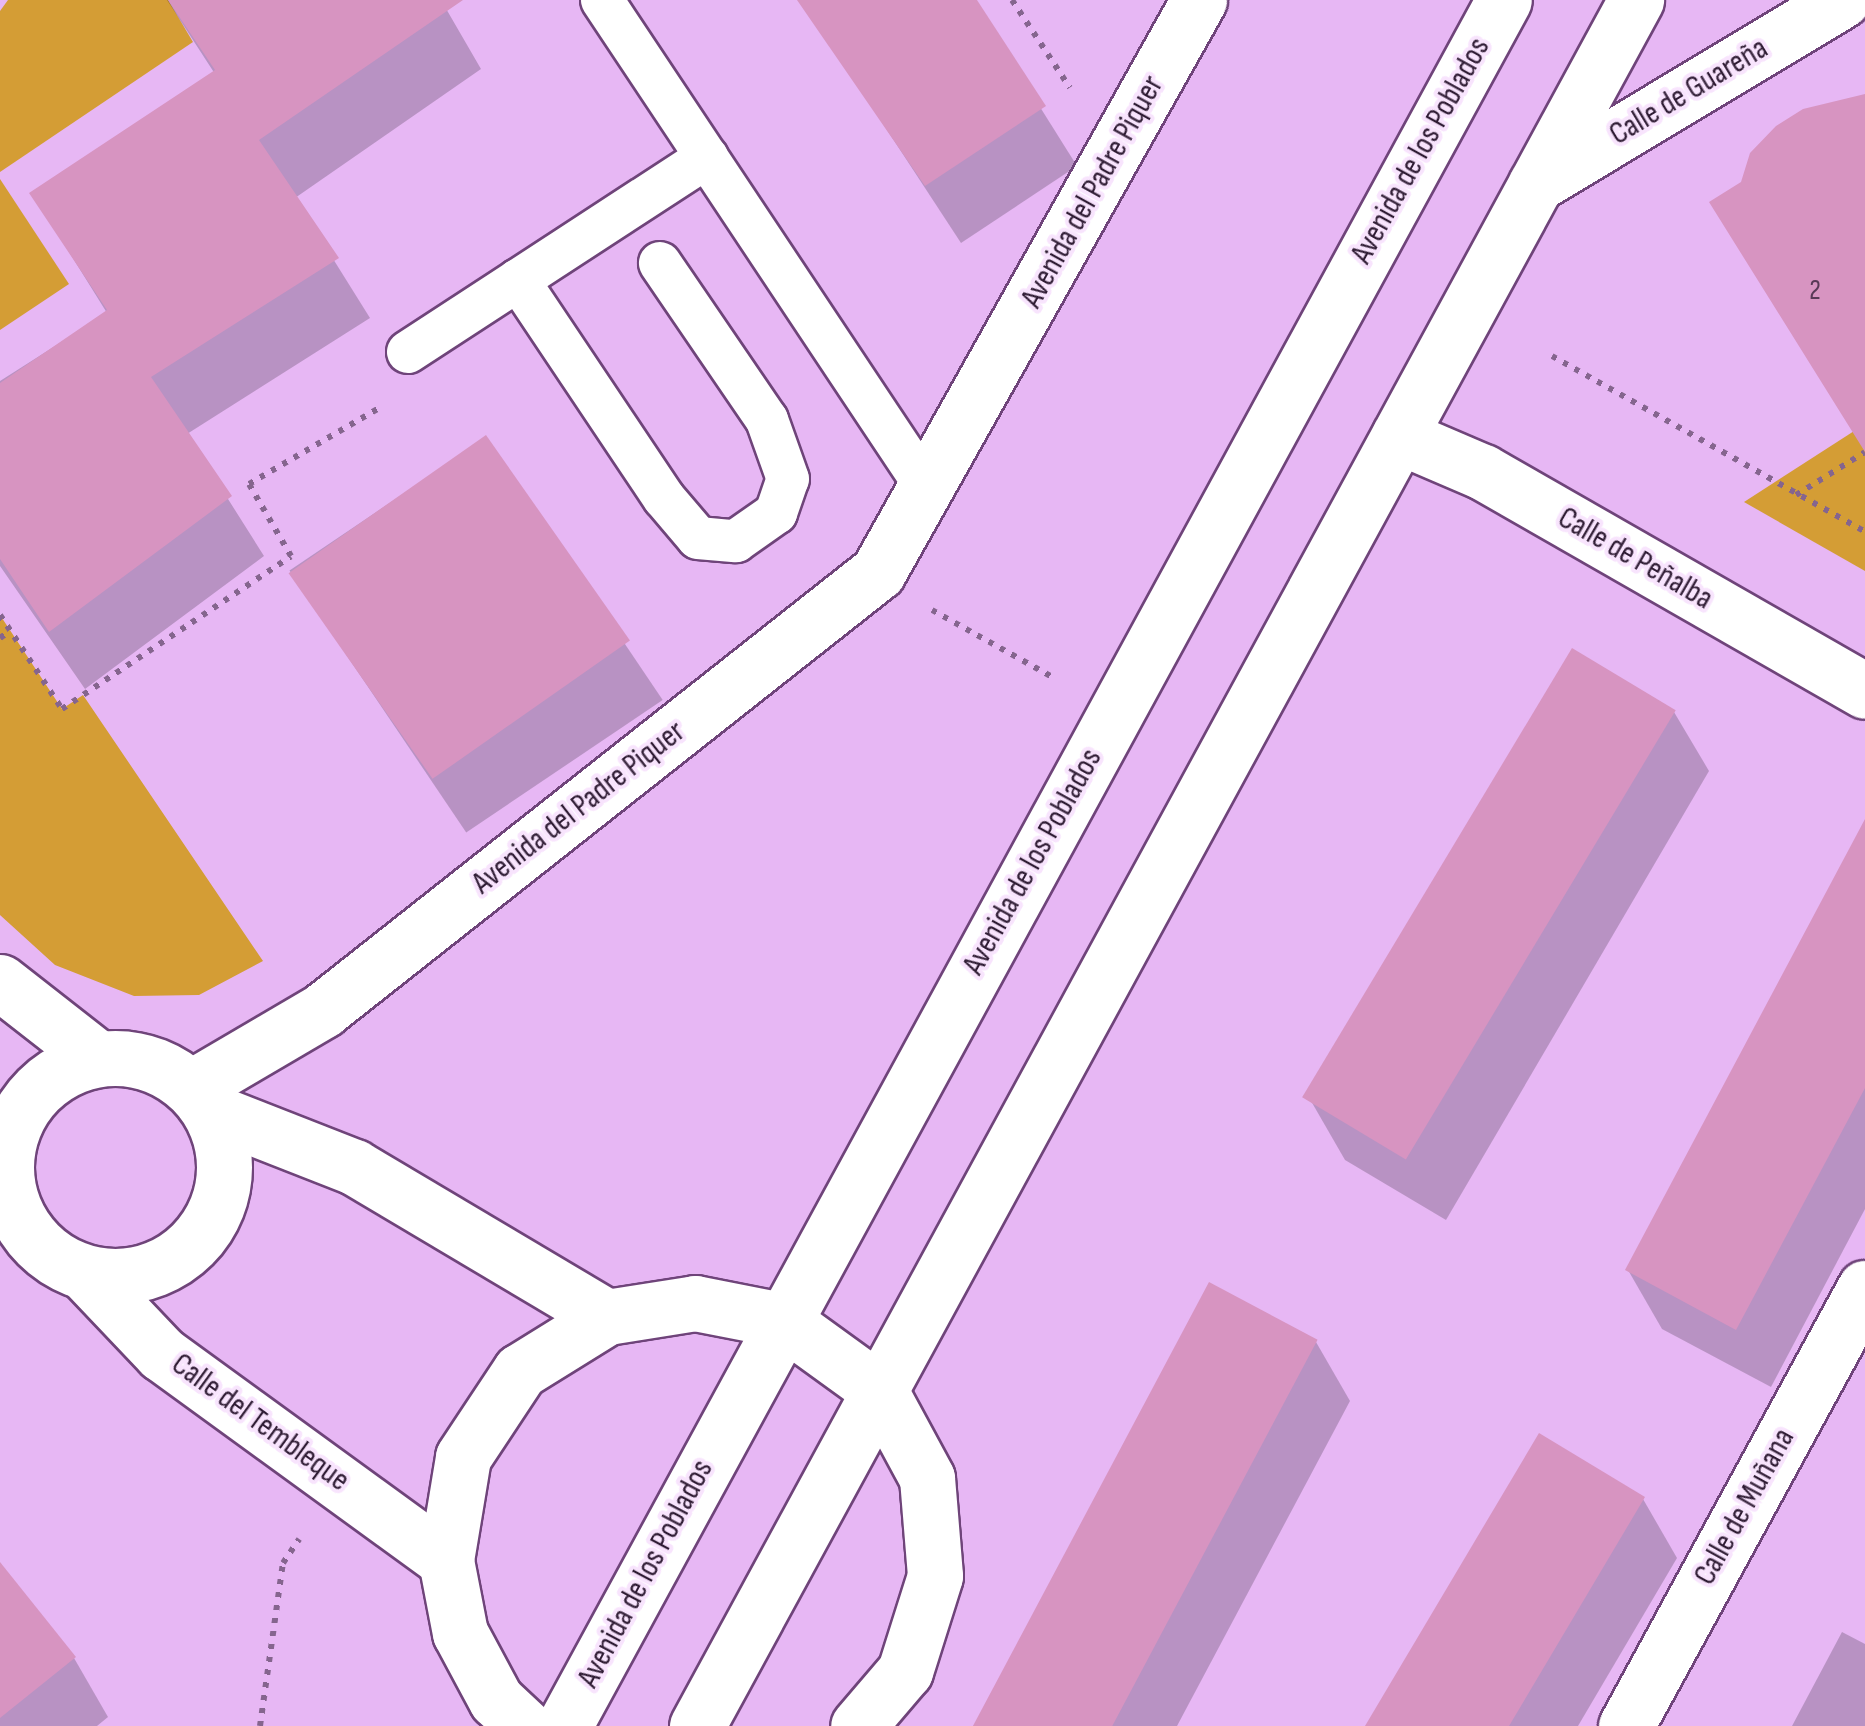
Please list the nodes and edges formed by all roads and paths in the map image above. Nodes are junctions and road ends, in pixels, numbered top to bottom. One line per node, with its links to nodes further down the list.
1 (602, 0): 8 (lane)
2 (1012, 0): 7 (path)
3 (1199, 0): 16 (street, Avenida del Padre Piquer)
4 (1636, 0): 9 (street)
5 (1842, 0): 9 (street, Calle de Guareña)
6 (1499, 3): 33 (street, Avenida de los Poblados)
7 (1076, 98)
8 (706, 157): 11 (lane); 16 (lane)
9 (1536, 184): 14 (street)
10 (660, 263): 11 (lane)
11 (518, 280): 12 (lane)
12 (408, 352): 21 (path)
13 (1552, 356): 17 (path)
14 (1399, 436): 24 (street, Calle de Peñalba); 34 (street)
15 (1865, 452): 17 (path)
16 (928, 490): 27 (street, Avenida del Padre Piquer)
17 (1796, 494): 18 (path)
18 (1865, 532)
19 (925, 606): 23 (path)
20 (0, 614): 21 (path)
21 (10, 631): 22 (path)
22 (0, 638)
23 (1057, 680)
24 (1865, 691)
25 (0, 982): 26 (street)
26 (96, 1057): 27 (street); 28 (street)
27 (202, 1099): 30 (street); 32 (street)
28 (3, 1139): 29 (street)
29 (18, 1256): 30 (street)
30 (86, 1274): 35 (street, Calle del Tembleque)
31 (1865, 1288): 42 (street, Calle de Muñana)
32 (608, 1317): 33 (street); 36 (street)
33 (782, 1320): 34 (street); 39 (street, Avenida de los Poblados)
34 (880, 1392): 40 (street); 41 (street)
35 (341, 1480): 36 (street, Calle del Tembleque); 37 (path)
36 (446, 1560): 38 (street)
37 (260, 1726)
38 (524, 1726)
39 (564, 1726)
40 (697, 1726)
41 (858, 1726)
42 (1626, 1726)

